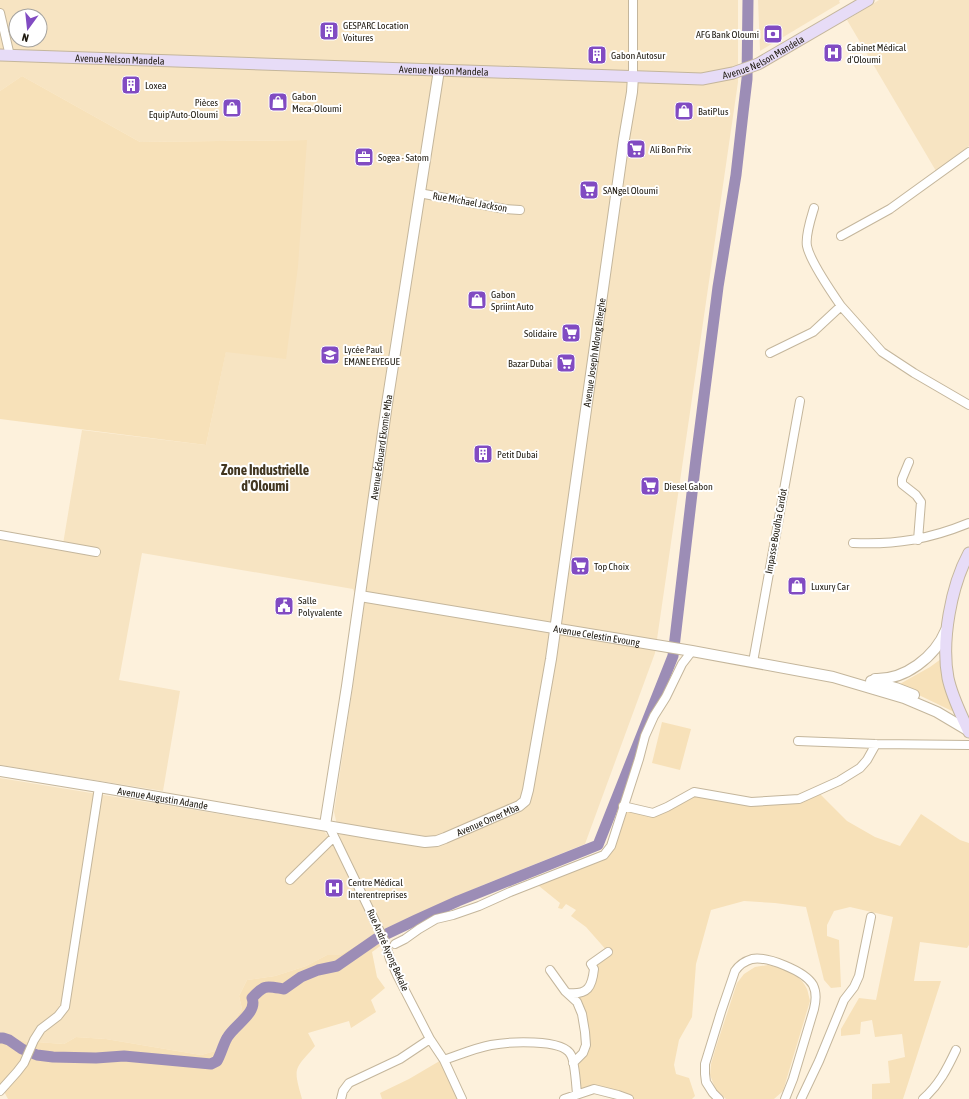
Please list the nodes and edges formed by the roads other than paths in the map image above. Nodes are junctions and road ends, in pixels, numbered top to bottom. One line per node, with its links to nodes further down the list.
1 (633, 0): 6 (street)
2 (868, 0): 6 (main road, Avenue Nelson Mandela)
3 (0, 13): 4 (street)
4 (5, 55): 5 (main road, Avenue Nelson Mandela)
5 (439, 70): 6 (main road, Avenue Nelson Mandela); 8 (street, Avenue Édouard Ekomie Mba)
6 (633, 76): 24 (street, Avenue Joseph Ndong Biteghe)
7 (969, 152): 11 (street)
8 (419, 194): 10 (street, Rue Michael Jackson); 23 (street, Avenue Édouard Ekomie Mba)
9 (814, 208): 12 (street)
10 (520, 210)
11 (841, 236)
12 (842, 306): 13 (street); 15 (street)
13 (770, 353)
14 (800, 401): 28 (street, Impasse Boudha Cardot)
15 (969, 405)
16 (909, 462): 19 (street)
17 (969, 524): 19 (street)
18 (0, 535): 21 (street)
19 (918, 540): 20 (street)
20 (854, 542)
21 (96, 552)
22 (969, 553): 25 (main road)
23 (360, 596): 24 (street, Avenue Celestin Evoung); 41 (street, Avenue Édouard Ekomie Mba)
24 (555, 629): 27 (street, Avenue Celestin Evoung); 41 (street, Avenue Omer Mba)
25 (946, 630): 26 (main road); 30 (street)
26 (946, 644): 31 (street); 33 (main road)
27 (687, 650): 28 (street, Avenue Celestin Evoung); 40 (street)
28 (753, 662): 29 (street, Avenue Celestin Evoung)
29 (833, 677): 30 (street); 32 (street)
30 (860, 679): 31 (street)
31 (889, 685): 32 (street); 33 (street)
32 (873, 688): 34 (street)
33 (964, 721): 34 (main road)
34 (969, 731)
35 (798, 741): 36 (street)
36 (876, 744): 37 (street); 40 (street)
37 (969, 745)
38 (0, 771): 39 (street, Avenue Augustin Adande)
39 (99, 787): 41 (street, Avenue Augustin Adande); 53 (street)
40 (623, 806): 45 (street)
41 (327, 826): 42 (street, Rue André Ayong Bekale)
42 (334, 837): 43 (street); 49 (street, Rue André Ayong Bekale)
43 (290, 880)
44 (871, 916): 61 (street)
45 (395, 944)
46 (608, 952): 48 (street)
47 (550, 970): 48 (street)
48 (568, 993): 52 (street)
49 (430, 1039): 51 (street, Rue André Ayong Bekale); 55 (street)
50 (956, 1050): 62 (street)
51 (444, 1060): 52 (street); 56 (street, Rue André Ayong Bekale)
52 (573, 1063): 54 (street)
53 (0, 1091)
54 (578, 1094): 57 (street); 58 (street)
55 (341, 1099)
56 (462, 1099)
57 (564, 1099)
58 (629, 1099)
59 (719, 1099): 60 (street)
60 (785, 1099)
61 (801, 1099)
62 (924, 1099)

